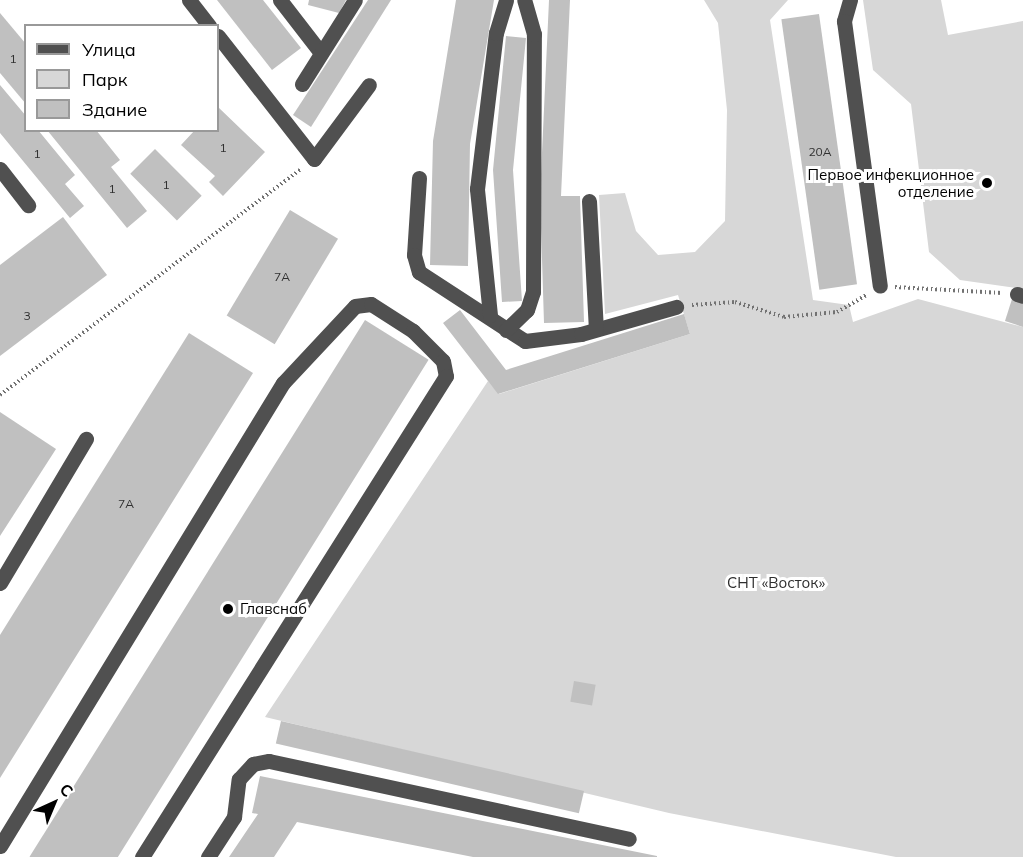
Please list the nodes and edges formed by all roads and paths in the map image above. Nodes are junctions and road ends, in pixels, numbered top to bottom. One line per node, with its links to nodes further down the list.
1 (189, 0): 8 (street)
2 (280, 0): 7 (street)
3 (355, 0): 10 (street)
4 (506, 0): 21 (street)
5 (524, 0): 23 (street)
6 (850, 0): 18 (street)
7 (292, 7): 10 (street)
8 (207, 24)
9 (219, 37): 13 (street)
10 (321, 53): 11 (street)
11 (302, 84)
12 (369, 85): 13 (street)
13 (314, 159): 24 (path)
14 (0, 169): 17 (street)
15 (420, 178): 21 (street)
16 (589, 201): 22 (street)
17 (28, 205)
18 (880, 286): 19 (path); 20 (path)
19 (1020, 295)
20 (676, 307): 22 (street)
21 (490, 315): 23 (street)
22 (596, 329): 23 (street)
23 (506, 330)
24 (0, 395)
25 (86, 439): 26 (street)
26 (0, 583)
27 (629, 839): 30 (street)
28 (0, 846): 29 (street)
29 (142, 857)
30 (208, 857)

